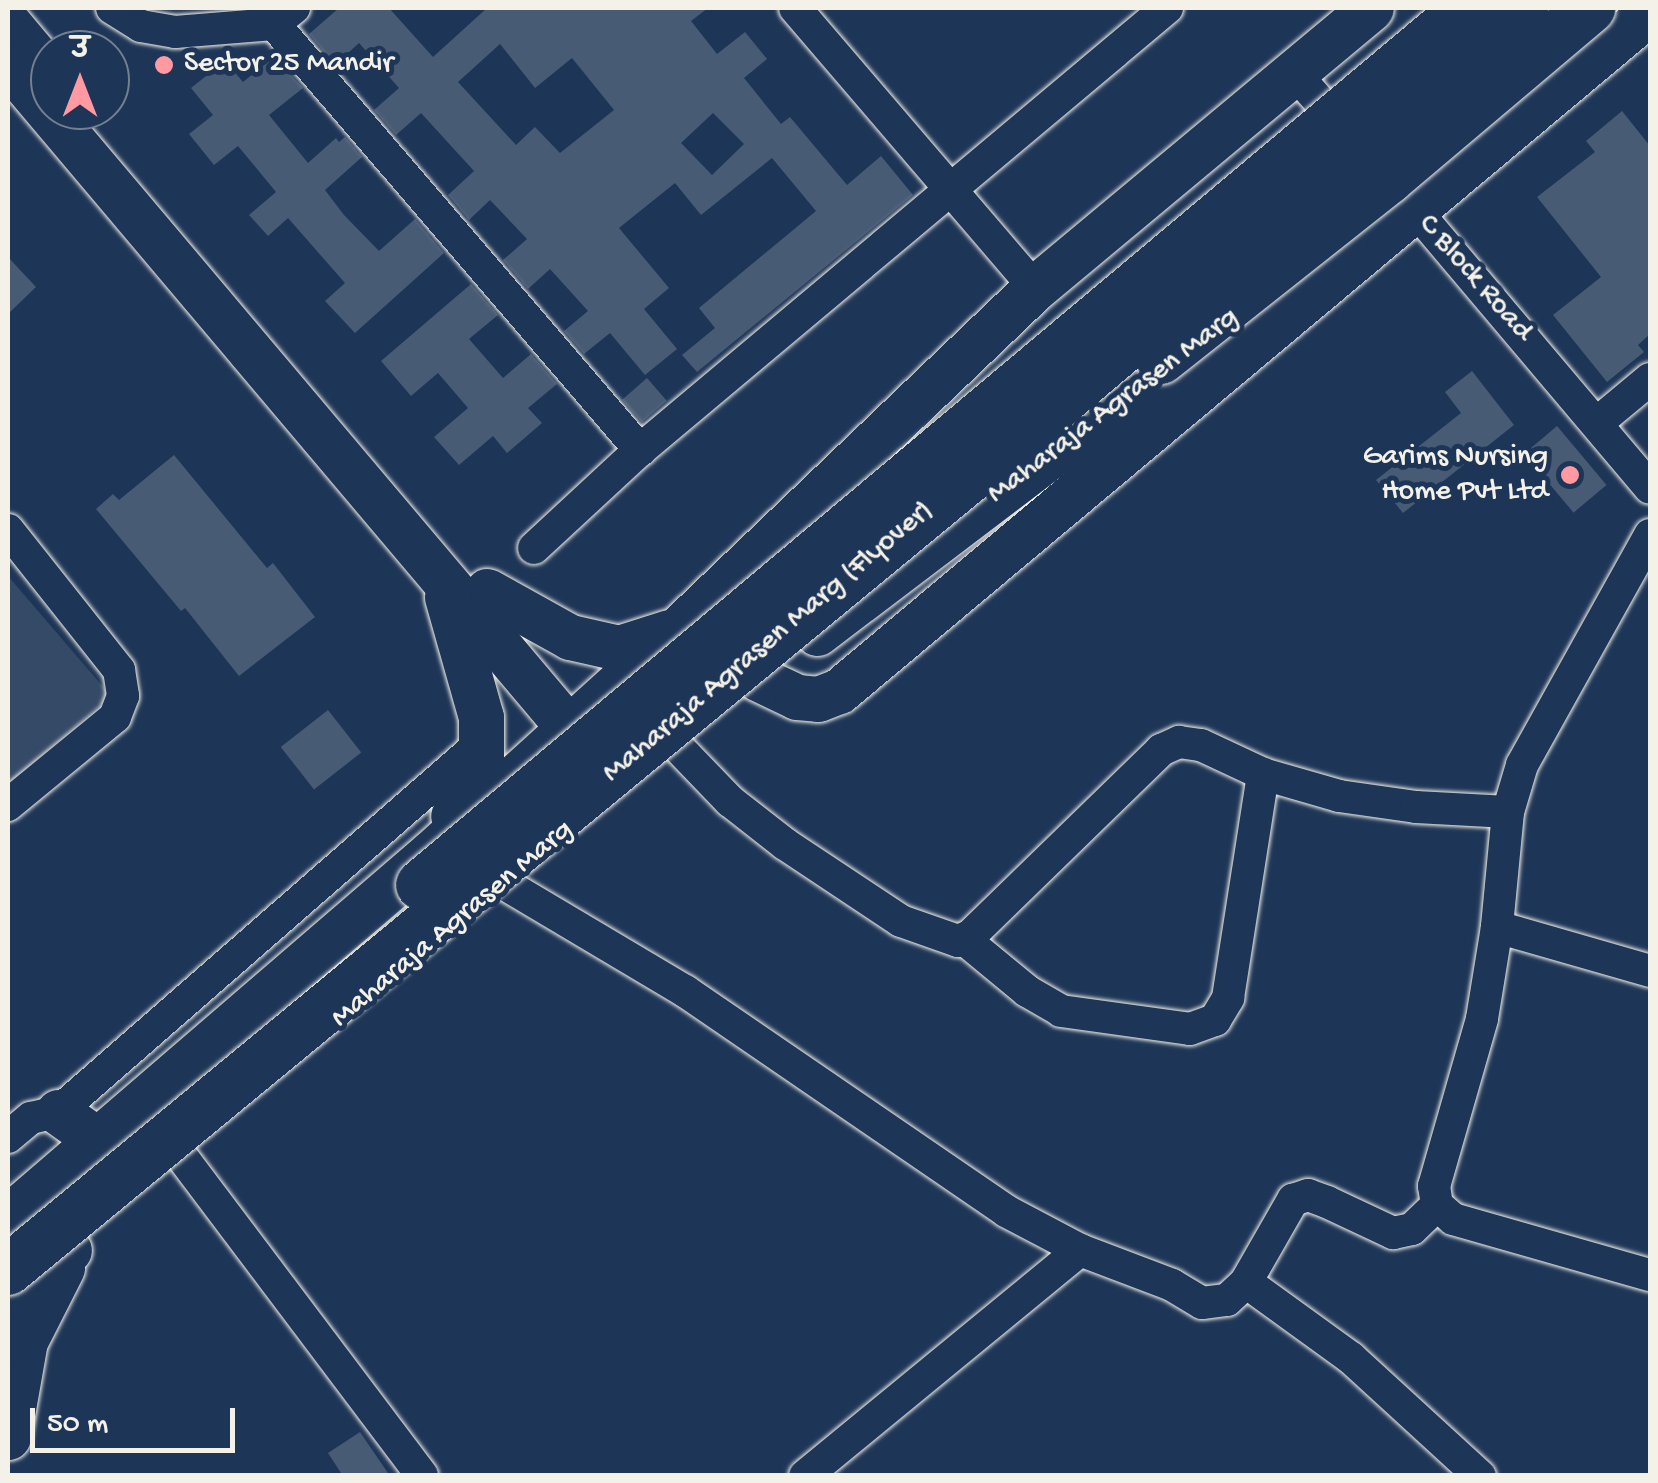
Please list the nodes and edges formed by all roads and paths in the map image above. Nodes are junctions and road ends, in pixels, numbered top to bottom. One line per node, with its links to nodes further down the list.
1 (112, 8): 11 (street)
2 (796, 8): 17 (street)
3 (1166, 8): 17 (street)
4 (1371, 8): 15 (main road)
5 (1419, 8): 25 (main road, bridge)
6 (1467, 8): 25 (main road, Maharaja Agrasen Marg (Flyover), bridge)
7 (1524, 8): 22 (main road, Maharaja Agrasen Marg (Flyover), bridge)
8 (1590, 8): 22 (main road, bridge)
9 (1620, 8): 18 (main road, Maharaja Agrasen Marg)
10 (1650, 12): 18 (main road)
11 (284, 16): 23 (street)
12 (8, 22): 13 (main road)
13 (30, 49)
14 (8, 64): 29 (main road)
15 (1294, 72): 18 (street, C Block Road); 19 (main road)
16 (98, 130): 30 (main road)
17 (950, 189): 19 (street); 23 (street)
18 (1407, 201): 21 (street, C Block Road); 32 (main road, Maharaja Agrasen Marg); 32 (main road)
19 (1035, 288): 31 (main road)
20 (1650, 379): 21 (street)
21 (1597, 423): 24 (street, C Block Road)
22 (1009, 445): 53 (main road, Maharaja Agrasen Marg (Flyover), bridge)
23 (640, 450): 28 (street)
24 (1650, 488)
25 (876, 503): 50 (main road, Maharaja Agrasen Marg (Flyover), bridge)
26 (1650, 535): 38 (street)
27 (12, 544): 37 (street)
28 (534, 548)
29 (441, 578): 33 (main road); 34 (main road)
30 (487, 591): 31 (main road); 33 (main road)
31 (677, 630): 33 (main road)
32 (757, 678): 35 (main road, Maharaja Agrasen Marg)
33 (577, 717): 39 (main road)
34 (481, 743): 39 (main road); 44 (street)
35 (674, 744): 40 (main road, Maharaja Agrasen Marg); 42 (street)
36 (1262, 774): 38 (street); 42 (street); 42 (street)
37 (8, 805)
38 (1508, 812): 41 (street)
39 (432, 852): 46 (main road)
40 (503, 883): 47 (main road, Maharaja Agrasen Marg); 52 (street)
41 (1497, 927): 43 (street); 48 (street)
42 (964, 938)
43 (1650, 972)
44 (58, 1112): 45 (street); 46 (main road)
45 (8, 1137)
46 (99, 1140): 49 (main road)
47 (179, 1154): 51 (main road, Maharaja Agrasen Marg); 58 (street)
48 (1437, 1206): 54 (street); 55 (street)
49 (8, 1217)
50 (8, 1232)
51 (72, 1248): 56 (main road, Maharaja Agrasen Marg); 57 (main road)
52 (1080, 1250): 55 (street); 59 (street)
53 (8, 1270)
54 (1650, 1275)
55 (1246, 1282): 60 (street)
56 (8, 1302)
57 (8, 1437)
58 (422, 1476)
59 (804, 1476)
60 (1480, 1476)

